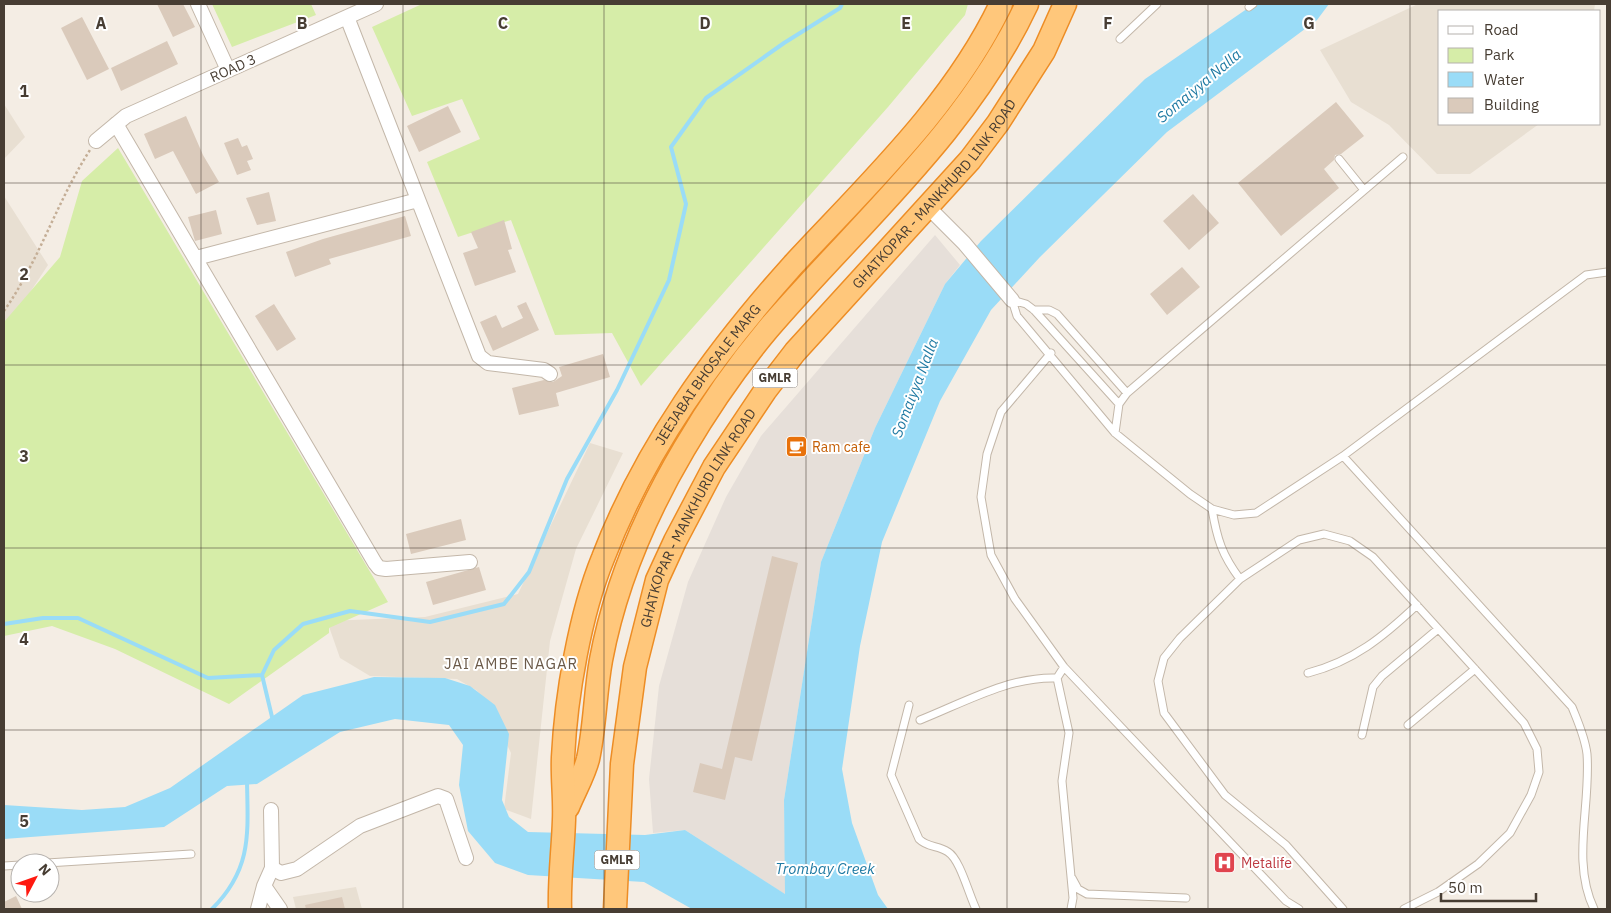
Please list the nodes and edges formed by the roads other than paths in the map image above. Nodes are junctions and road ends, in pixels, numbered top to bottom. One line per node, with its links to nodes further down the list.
1 (198, 4): 9 (street)
2 (376, 4): 7 (street, ROAD 3)
3 (1000, 4): 41 (highway, JEEJABAI BHOSALE MARG)
4 (1027, 4): 41 (highway)
5 (1065, 4): 16 (highway, GHATKOPAR - MANKHURD LINK ROAD / GMLR)
6 (1157, 4): 8 (lane)
7 (347, 16): 9 (street, ROAD 3); 15 (street)
8 (1120, 39)
9 (228, 70): 10 (street, ROAD 3)
10 (116, 124): 11 (street, ROAD 3); 17 (street)
11 (96, 141)
12 (1403, 157): 14 (lane)
13 (1339, 159): 14 (lane)
14 (1364, 190): 23 (lane)
15 (418, 200): 17 (street); 22 (street)
16 (928, 207): 19 (street); 50 (highway, GHATKOPAR - MANKHURD LINK ROAD / GMLR)
17 (196, 258): 28 (street)
18 (1607, 272): 26 (lane)
19 (1010, 297): 20 (lane); 21 (lane)
20 (1034, 310): 23 (lane); 24 (lane)
21 (1050, 354): 25 (lane); 32 (lane)
22 (550, 374)
23 (1127, 393): 24 (lane)
24 (1119, 404): 25 (lane)
25 (1115, 433): 27 (lane)
26 (1343, 456): 27 (lane); 58 (lane)
27 (1212, 509): 29 (lane)
28 (470, 562)
29 (1240, 579): 30 (lane); 56 (lane)
30 (1417, 605): 31 (lane); 34 (lane)
31 (1438, 629): 33 (lane); 39 (lane)
32 (1064, 667): 35 (lane); 55 (lane)
33 (1475, 669): 38 (lane); 57 (lane)
34 (1308, 672)
35 (1057, 678): 37 (lane); 46 (lane)
36 (909, 705): 53 (lane)
37 (920, 720)
38 (1408, 726)
39 (1362, 735)
40 (272, 810): 45 (street)
41 (564, 818): 49 (highway)
42 (191, 854): 44 (lane)
43 (466, 858): 45 (street)
44 (60, 862)
45 (272, 868): 47 (street)
46 (1071, 876): 48 (lane); 54 (lane)
47 (264, 886): 51 (street); 52 (street)
48 (1186, 898)
49 (560, 903)
50 (615, 905)
51 (258, 909)
52 (280, 909)
53 (976, 909)
54 (1071, 909)
55 (1299, 909)
56 (1343, 909)
57 (1404, 909)
58 (1594, 909)

